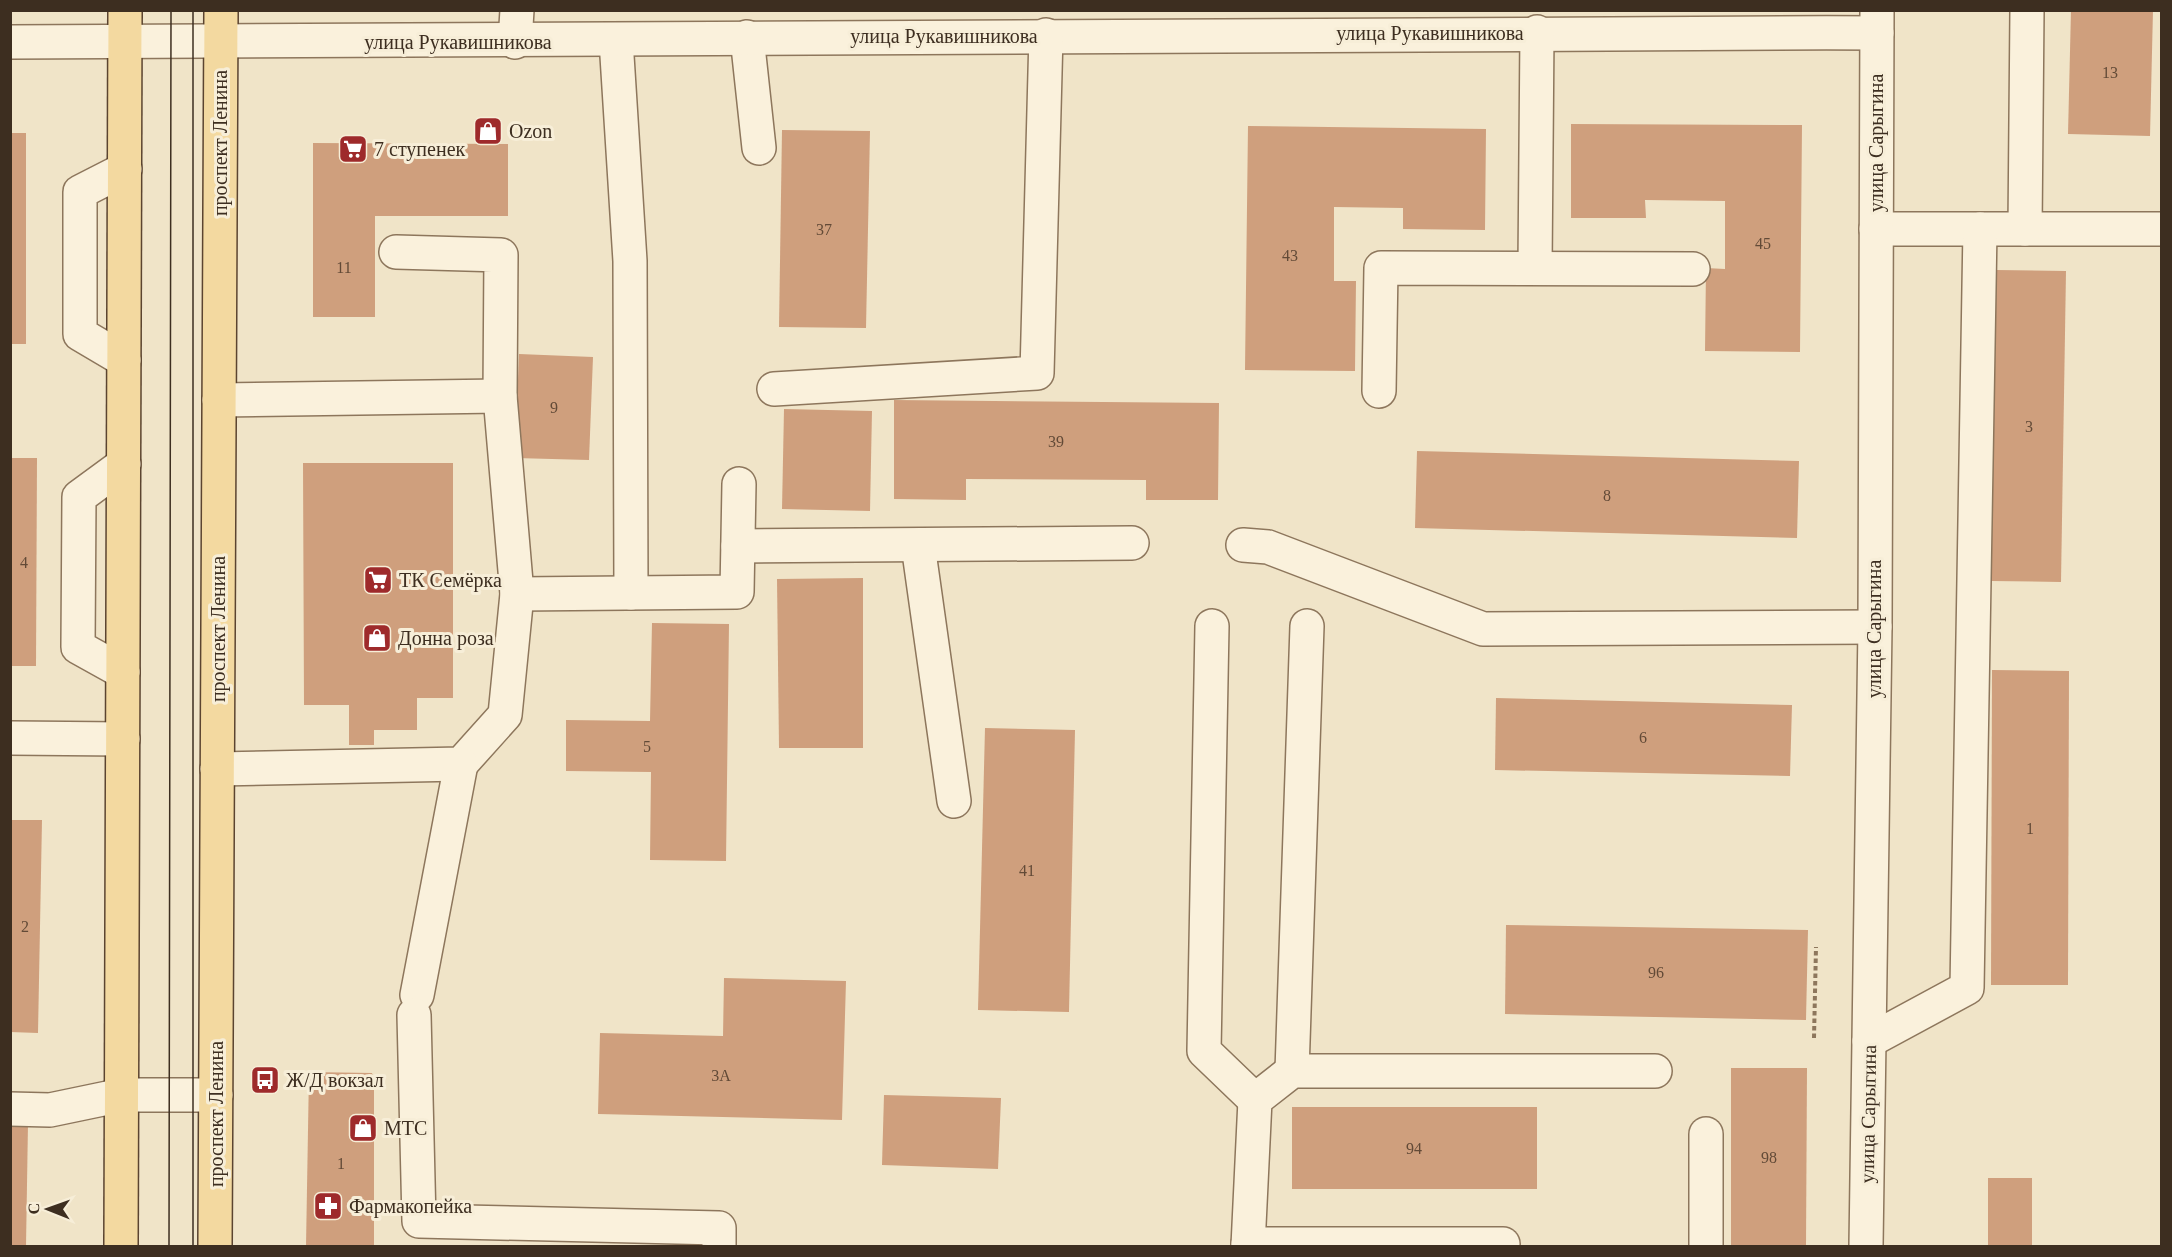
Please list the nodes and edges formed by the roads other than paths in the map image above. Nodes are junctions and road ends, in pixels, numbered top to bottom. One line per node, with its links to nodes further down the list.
1 (125, 10): 11 (main road)
2 (221, 10): 12 (main road, проспект Ленина)
3 (2027, 10): 17 (street)
4 (1877, 22): 5 (street, улица Рукавишникова); 15 (street, улица Сарыгина)
5 (1551, 25): 7 (street, улица Рукавишникова); 20 (street)
6 (516, 26): 9 (street, улица Рукавишникова); 12 (street, улица Рукавишникова)
7 (1046, 35): 8 (street, улица Рукавишникова); 23 (street)
8 (747, 38): 9 (street, улица Рукавишникова); 13 (street)
9 (616, 40): 33 (street)
10 (10, 42): 11 (street, улица Рукавишникова)
11 (126, 43): 12 (street, улица Рукавишникова); 14 (main road)
12 (220, 43): 26 (main road, проспект Ленина)
13 (759, 148)
14 (125, 169): 22 (main road); 22 (street)
15 (1876, 229): 16 (street); 37 (street, улица Сарыгина)
16 (1980, 229): 17 (street); 44 (street)
17 (2025, 229): 18 (street)
18 (2162, 229)
19 (396, 252): 25 (street)
20 (1535, 268): 21 (street); 24 (street)
21 (1693, 269)
22 (124, 360): 27 (main road)
23 (774, 389)
24 (1379, 392)
25 (500, 396): 26 (street); 34 (street)
26 (219, 400): 42 (main road, проспект Ленина)
27 (124, 464): 38 (main road); 38 (street)
28 (739, 484): 32 (street)
29 (1132, 543): 30 (street)
30 (918, 544): 32 (street); 43 (street)
31 (1243, 545): 37 (street)
32 (738, 546): 33 (street)
33 (631, 593): 34 (street)
34 (517, 594): 41 (street)
35 (1212, 626): 49 (street)
36 (1306, 626): 45 (street)
37 (1875, 627): 44 (street, улица Сарыгина)
38 (123, 672): 40 (main road)
39 (10, 738): 40 (street)
40 (123, 739): 47 (main road)
41 (461, 764): 42 (street); 56 (street)
42 (217, 769): 48 (main road, проспект Ленина)
43 (954, 801)
44 (1869, 1041): 58 (street, улица Сарыгина)
45 (1292, 1071): 46 (street); 49 (street)
46 (1655, 1071)
47 (122, 1095): 48 (street); 50 (street); 54 (main road)
48 (216, 1095): 55 (main road, проспект Ленина)
49 (1255, 1100): 52 (street)
50 (10, 1109)
51 (1706, 1134): 57 (street)
52 (1248, 1245): 53 (street)
53 (1503, 1245)
54 (122, 1246)
55 (215, 1246)
56 (719, 1246)
57 (1706, 1246)
58 (1866, 1246)

